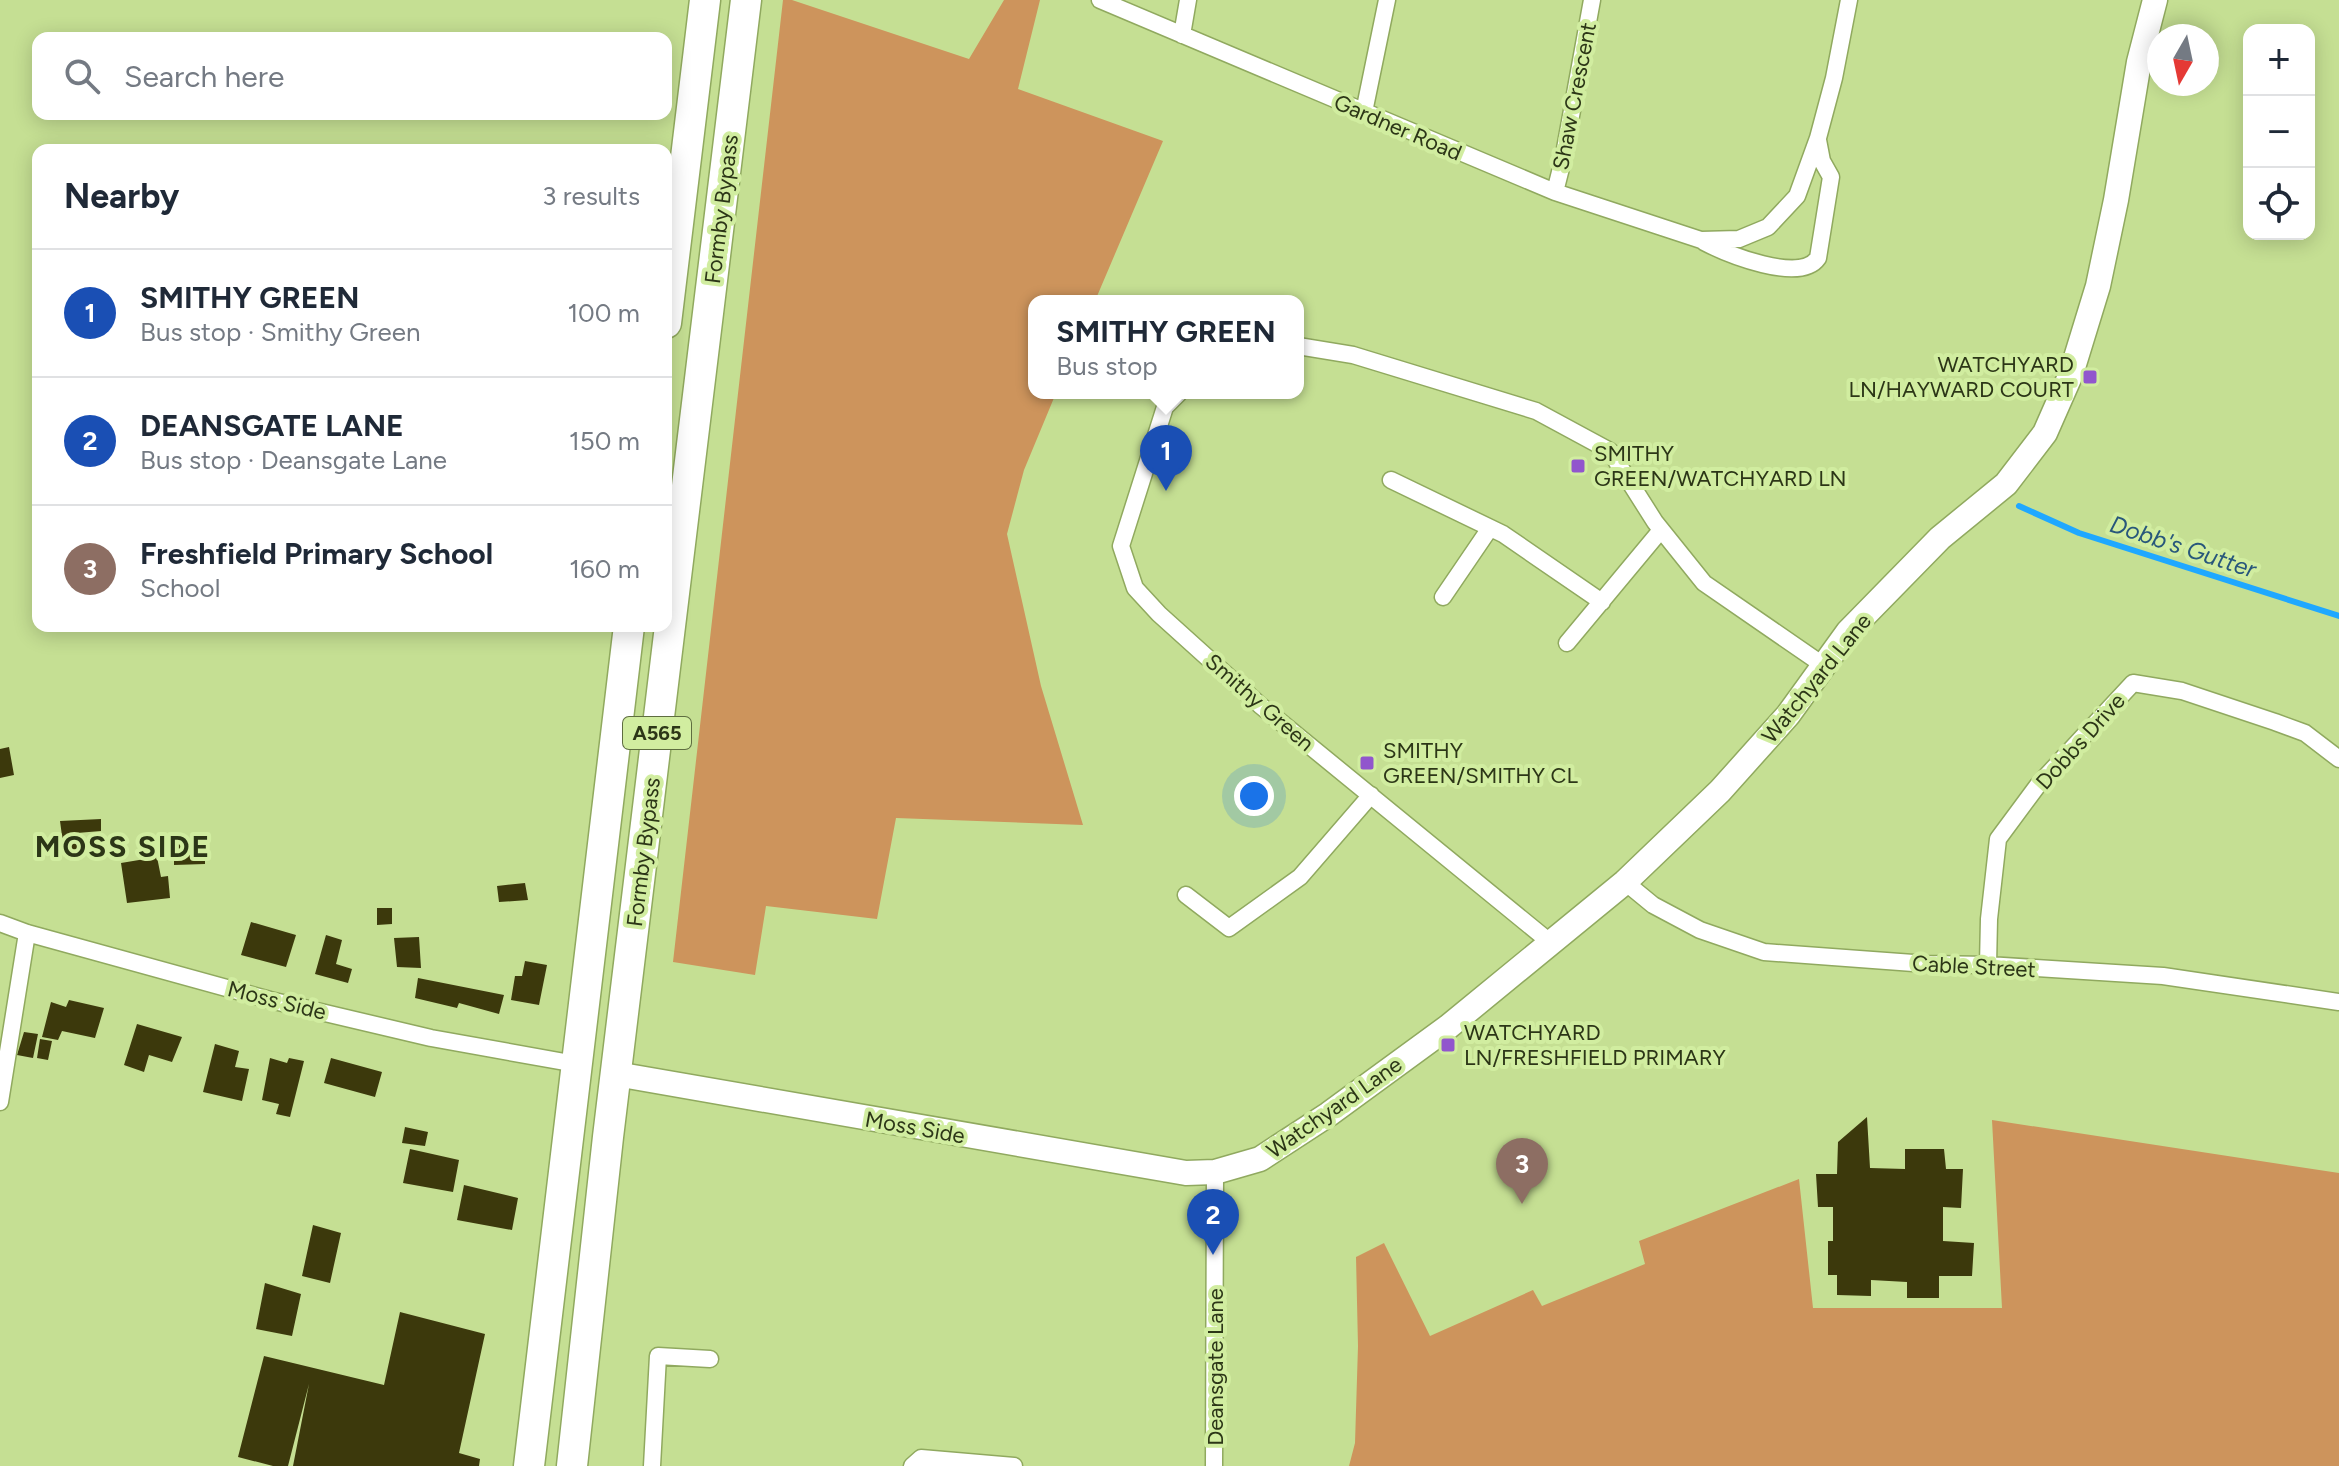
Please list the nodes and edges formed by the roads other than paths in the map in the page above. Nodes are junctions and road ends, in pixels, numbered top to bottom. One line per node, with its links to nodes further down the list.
1 (705, 0): 14 (highway, Formby Bypass)
2 (746, 0): 22 (highway, Formby Bypass / A565)
3 (1100, 0): 9 (street, Gardner Road)
4 (1188, 0): 9 (street)
5 (1387, 0): 10 (street)
6 (1592, 0): 12 (street, Shaw Crescent)
7 (1849, 0): 11 (street, Gardner Road)
8 (2155, 0): 26 (street, Watchyard Lane)
9 (1182, 35): 10 (street, Gardner Road)
10 (1364, 112): 12 (street, Gardner Road)
11 (1818, 138): 13 (street, Gardner Road); 13 (street, Gardner Road)
12 (1555, 192): 13 (street, Gardner Road)
13 (1701, 240)
14 (672, 273)
15 (1304, 347): 19 (street)
16 (1173, 399): 28 (street, Smithy Green)
17 (1391, 480): 18 (street)
18 (1490, 528): 20 (street); 21 (street)
19 (1661, 530): 21 (street); 26 (street)
20 (1443, 597)
21 (1602, 602): 25 (street)
22 (672, 611)
23 (628, 632): 36 (highway, Formby Bypass / A565)
24 (670, 632): 37 (highway, Formby Bypass / A565)
25 (1567, 643)
26 (1823, 665): 29 (street, Watchyard Lane)
27 (2339, 759): 34 (street, Dobbs Drive)
28 (1371, 795): 30 (street); 33 (street, Smithy Green)
29 (1625, 882): 33 (street, Watchyard Lane); 34 (street, Cable Street)
30 (1186, 895)
31 (0, 923): 32 (street, Moss Side)
32 (27, 933): 36 (street, Moss Side); 38 (street)
33 (1551, 943): 39 (street, Watchyard Lane)
34 (1988, 965): 35 (street, Cable Street)
35 (2339, 1002)
36 (576, 1064): 41 (highway, Formby Bypass / A565)
37 (616, 1074): 39 (street, Moss Side); 42 (highway, Formby Bypass / A565)
38 (0, 1102)
39 (1215, 1172): 46 (street, Deansgate Lane)
40 (710, 1359): 43 (street)
41 (529, 1466)
42 (572, 1466)
43 (652, 1466)
44 (912, 1466): 45 (street)
45 (1014, 1466)
46 (1214, 1466)

